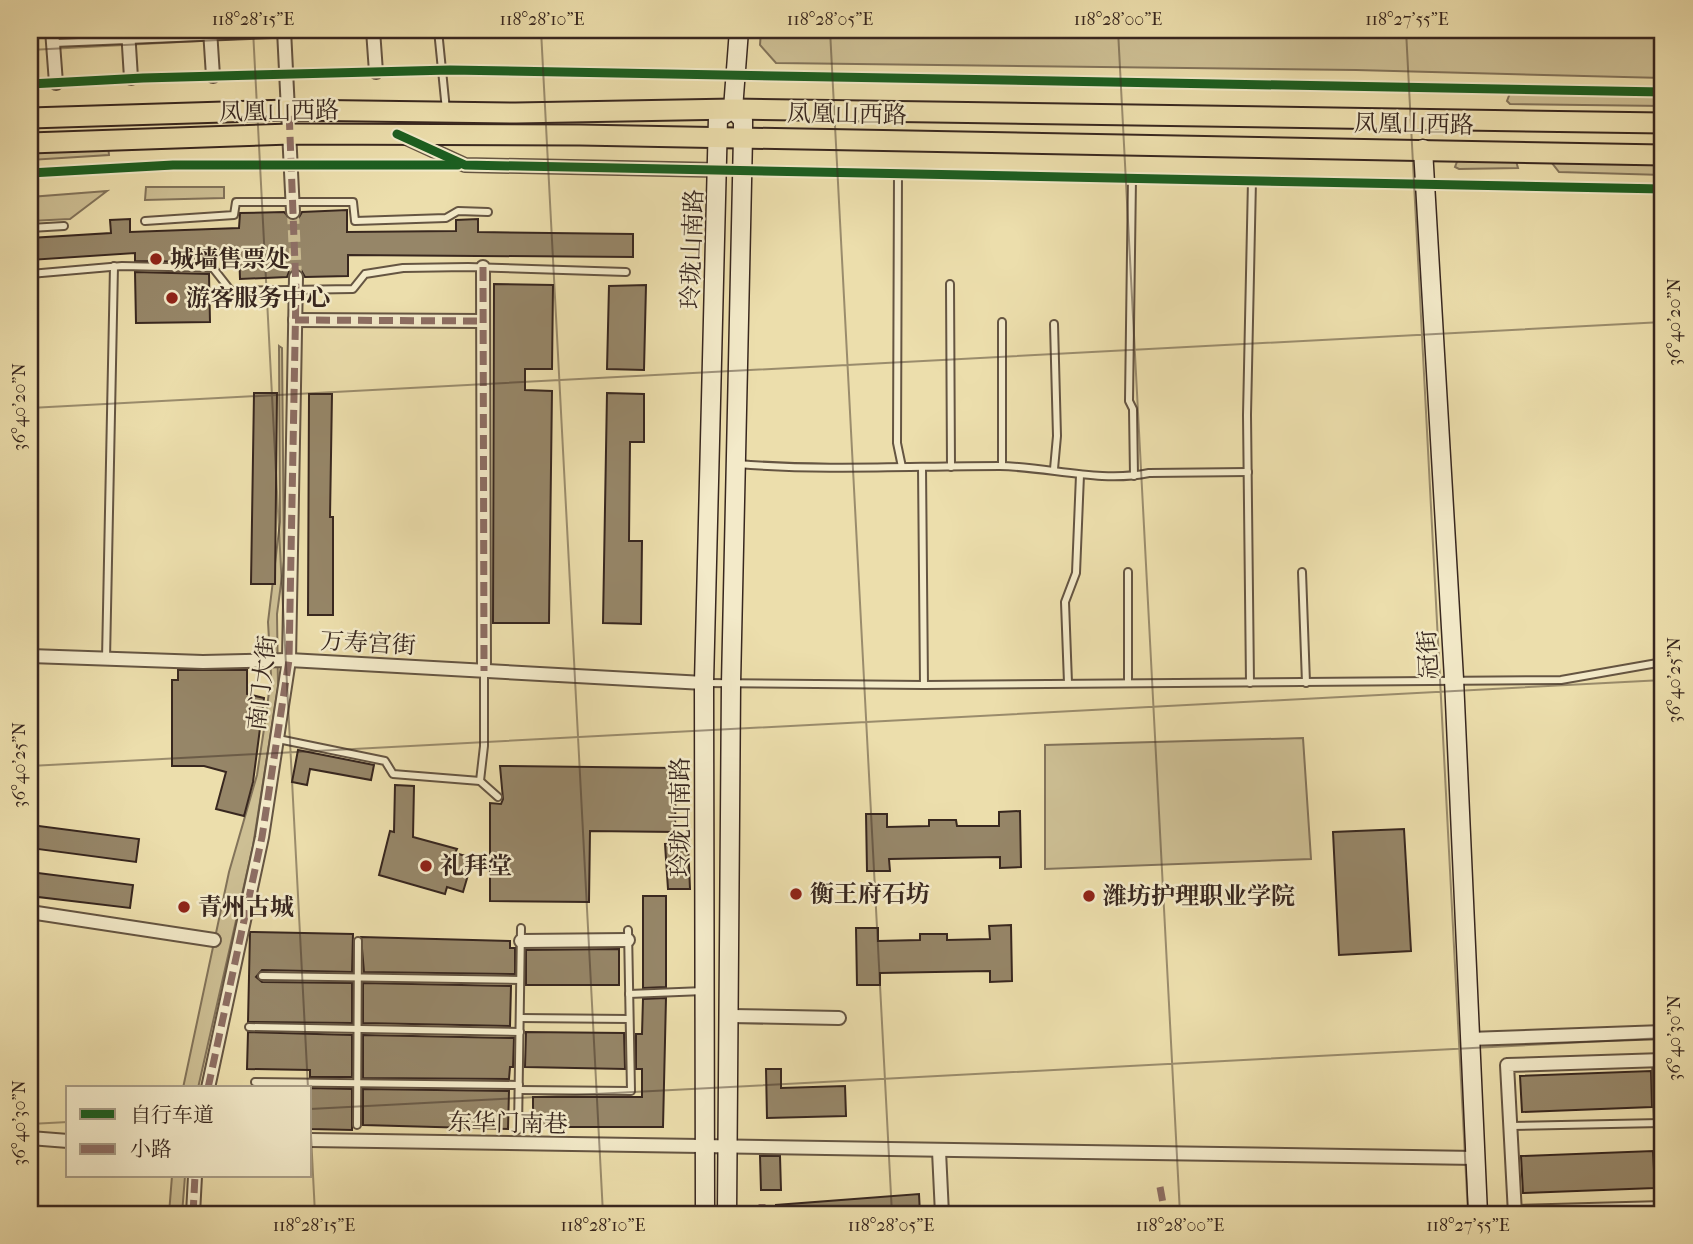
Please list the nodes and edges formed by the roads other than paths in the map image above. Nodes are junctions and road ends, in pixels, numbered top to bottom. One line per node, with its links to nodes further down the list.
1 (372, 30): 4 (lane); 8 (street)
2 (438, 30): 14 (lane)
3 (739, 30): 12 (main road)
4 (284, 32): 5 (lane); 13 (street)
5 (210, 33): 6 (lane); 9 (street)
6 (129, 35): 7 (lane); 10 (street)
7 (52, 36): 11 (street)
8 (376, 72)
9 (212, 76)
10 (131, 78)
11 (56, 83)
12 (733, 109): 14 (main road, 凤凰山西路); 16 (main road, 凤凰山西路); 19 (main road, 玲珑山南路); 20 (main road, 玲珑山南路)
13 (289, 110): 14 (main road, 凤凰山西路); 15 (main road, 凤凰山西路); 17 (street)
14 (446, 112)
15 (30, 118)
16 (1663, 123)
17 (290, 134): 18 (main road, 凤凰山西路); 21 (main road, 凤凰山西路); 28 (street)
18 (397, 134): 19 (main road, 凤凰山西路); 24 (street)
19 (719, 136): 20 (main road, 凤凰山西路); 24 (main road, 玲珑山南路)
20 (743, 136): 22 (main road, 凤凰山西路); 43 (main road, 玲珑山南路)
21 (30, 143)
22 (1423, 149): 23 (main road, 凤凰山西路); 59 (main road, 冠街)
23 (1663, 155)
24 (719, 170): 61 (main road, 玲珑山南路)
25 (898, 173): 45 (lane)
26 (1132, 177): 51 (lane)
27 (1252, 180): 49 (lane)
28 (293, 207): 29 (lane); 30 (lane)
29 (488, 212)
30 (145, 222)
31 (64, 226): 32 (lane)
32 (30, 228)
33 (114, 266): 36 (lane); 37 (lane); 55 (lane)
34 (482, 267): 35 (lane); 37 (lane); 40 (street)
35 (626, 272)
36 (30, 274)
37 (296, 284): 39 (street, 南门大街)
38 (950, 284): 47 (lane)
39 (295, 320): 40 (street); 56 (street, 南门大街)
40 (483, 321): 58 (street)
41 (1002, 322): 44 (lane)
42 (1054, 324): 48 (lane)
43 (736, 464): 45 (lane); 65 (main road, 玲珑山南路)
44 (1002, 466): 47 (lane); 48 (lane)
45 (902, 467): 46 (lane)
46 (922, 467): 47 (lane); 66 (lane)
47 (951, 467)
48 (1054, 469): 50 (lane)
49 (1248, 472): 51 (lane); 63 (lane)
50 (1080, 475): 51 (lane); 62 (lane)
51 (1134, 476)
52 (1128, 572): 60 (lane)
53 (1302, 572): 64 (lane)
54 (30, 656): 55 (street, 万寿宫街)
55 (106, 659): 56 (street, 万寿宫街)
56 (289, 660): 58 (street, 万寿宫街); 67 (street, 南门大街)
57 (1663, 662): 59 (lane)
58 (484, 671): 61 (street, 万寿宫街); 68 (lane)
59 (1454, 679): 64 (lane); 88 (main road, 冠街)
60 (1128, 682): 62 (lane); 63 (lane)
61 (704, 683): 65 (lane); 78 (main road, 玲珑山南路)
62 (1068, 683): 66 (lane)
63 (1250, 683): 64 (lane)
64 (1306, 683)
65 (731, 684): 66 (lane); 80 (main road, 玲珑山南路)
66 (924, 685)
67 (276, 739): 68 (lane); 92 (street, 南门大街)
68 (480, 781): 69 (lane)
69 (498, 797)
70 (30, 912): 73 (street)
71 (521, 935): 72 (street); 77 (lane)
72 (628, 935): 79 (lane)
73 (214, 940)
74 (358, 941): 76 (lane)
75 (262, 976): 76 (lane)
76 (356, 978): 77 (lane); 85 (lane)
77 (520, 980): 81 (lane)
78 (706, 991): 79 (lane); 101 (main road, 玲珑山南路)
79 (629, 994): 83 (lane)
80 (730, 1016): 82 (street); 102 (main road, 玲珑山南路)
81 (520, 1018): 83 (lane); 86 (lane)
82 (839, 1018)
83 (629, 1019): 93 (lane)
84 (249, 1027): 85 (lane)
85 (357, 1029): 86 (lane); 91 (lane)
86 (520, 1032): 93 (lane)
87 (1663, 1032): 88 (street)
88 (1469, 1039): 104 (main road, 冠街)
89 (1661, 1060): 94 (street); 96 (street)
90 (256, 1082): 91 (lane)
91 (357, 1084): 93 (lane); 95 (lane)
92 (208, 1086)
93 (519, 1087): 97 (lane)
94 (1662, 1123): 96 (lane); 106 (street)
95 (357, 1125)
96 (1509, 1126): 108 (street)
97 (518, 1130)
98 (30, 1138): 100 (street)
99 (312, 1140): 101 (street, 东华门南巷)
100 (66, 1142)
101 (705, 1148): 102 (street, 东华门南巷); 110 (main road, 玲珑山南路)
102 (728, 1148): 103 (street, 东华门南巷); 111 (main road, 玲珑山南路)
103 (939, 1151): 104 (street, 东华门南巷); 112 (street)
104 (1476, 1158): 113 (main road, 冠街)
105 (195, 1178): 109 (street)
106 (1663, 1184)
107 (1663, 1205): 108 (lane)
108 (1515, 1211)
109 (192, 1214)
110 (705, 1214)
111 (727, 1214)
112 (942, 1214)
113 (1479, 1214)

